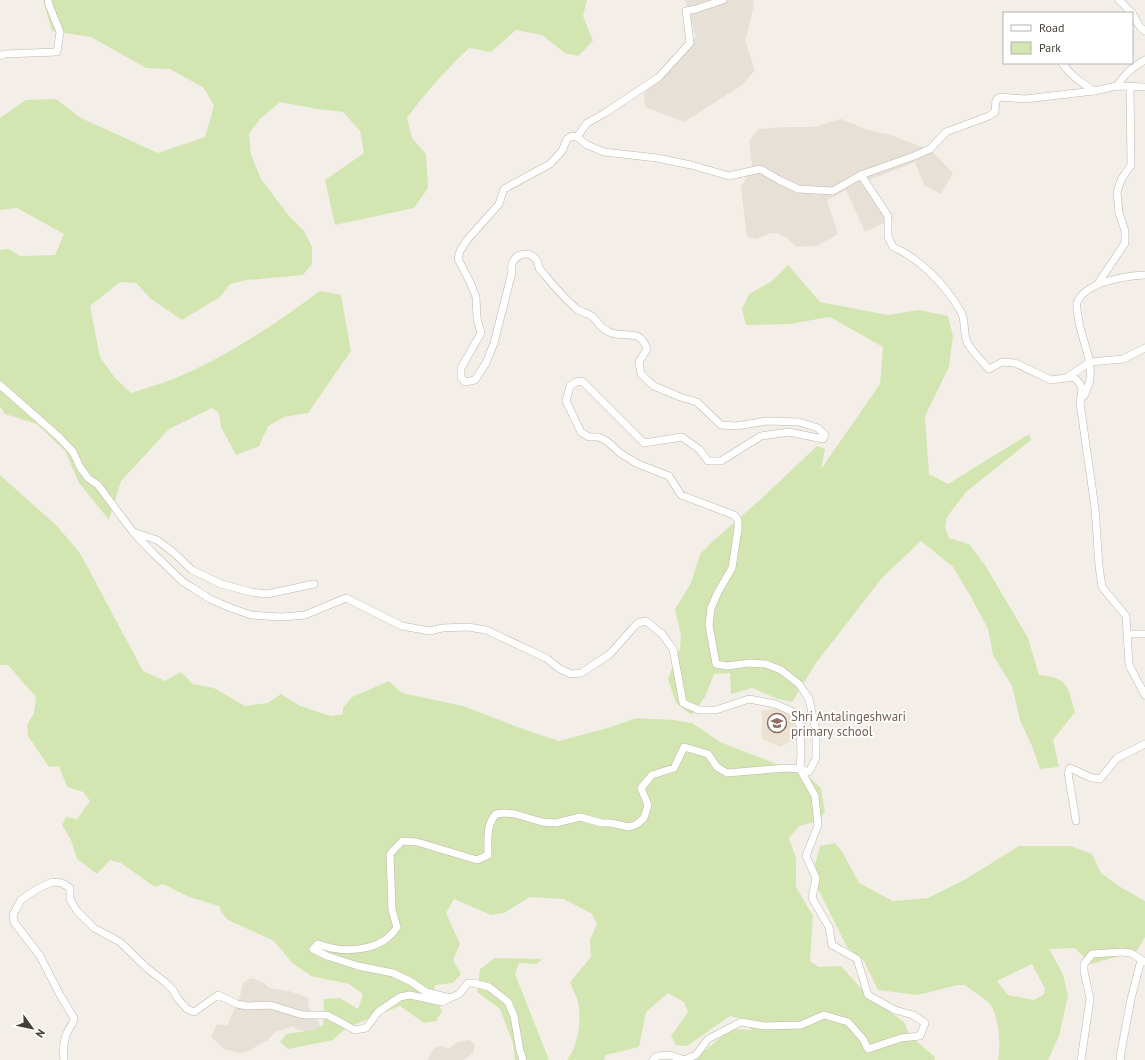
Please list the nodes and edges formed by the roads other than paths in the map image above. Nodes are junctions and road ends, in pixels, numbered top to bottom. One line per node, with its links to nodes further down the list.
1 (48, 0): 7 (street)
2 (723, 0): 14 (street)
3 (1119, 0): 4 (street)
4 (1131, 12)
5 (1133, 15): 6 (street)
6 (1145, 31)
7 (0, 56)
8 (1145, 60): 10 (street)
9 (1063, 64): 13 (street)
10 (1116, 86): 11 (street); 13 (street)
11 (1130, 86): 12 (street); 17 (street)
12 (1145, 87)
13 (1094, 91): 15 (street)
14 (577, 137): 15 (street); 29 (street)
15 (861, 175): 20 (street)
16 (1145, 275): 17 (street)
17 (1097, 285): 19 (street)
18 (1145, 348): 19 (street)
19 (1090, 362): 20 (street); 22 (street)
20 (1068, 377): 22 (street)
21 (0, 385): 23 (street)
22 (1080, 403): 25 (street)
23 (133, 532): 24 (street); 29 (street)
24 (314, 584)
25 (1128, 634): 26 (street); 27 (street)
26 (1145, 634)
27 (1145, 695)
28 (1145, 744): 30 (street)
29 (800, 769): 32 (street); 35 (street)
30 (1076, 821)
31 (1143, 961): 36 (street); 37 (street)
32 (450, 998): 33 (street); 34 (street)
33 (64, 1060)
34 (523, 1060)
35 (653, 1060)
36 (1081, 1060)
37 (1121, 1060)

